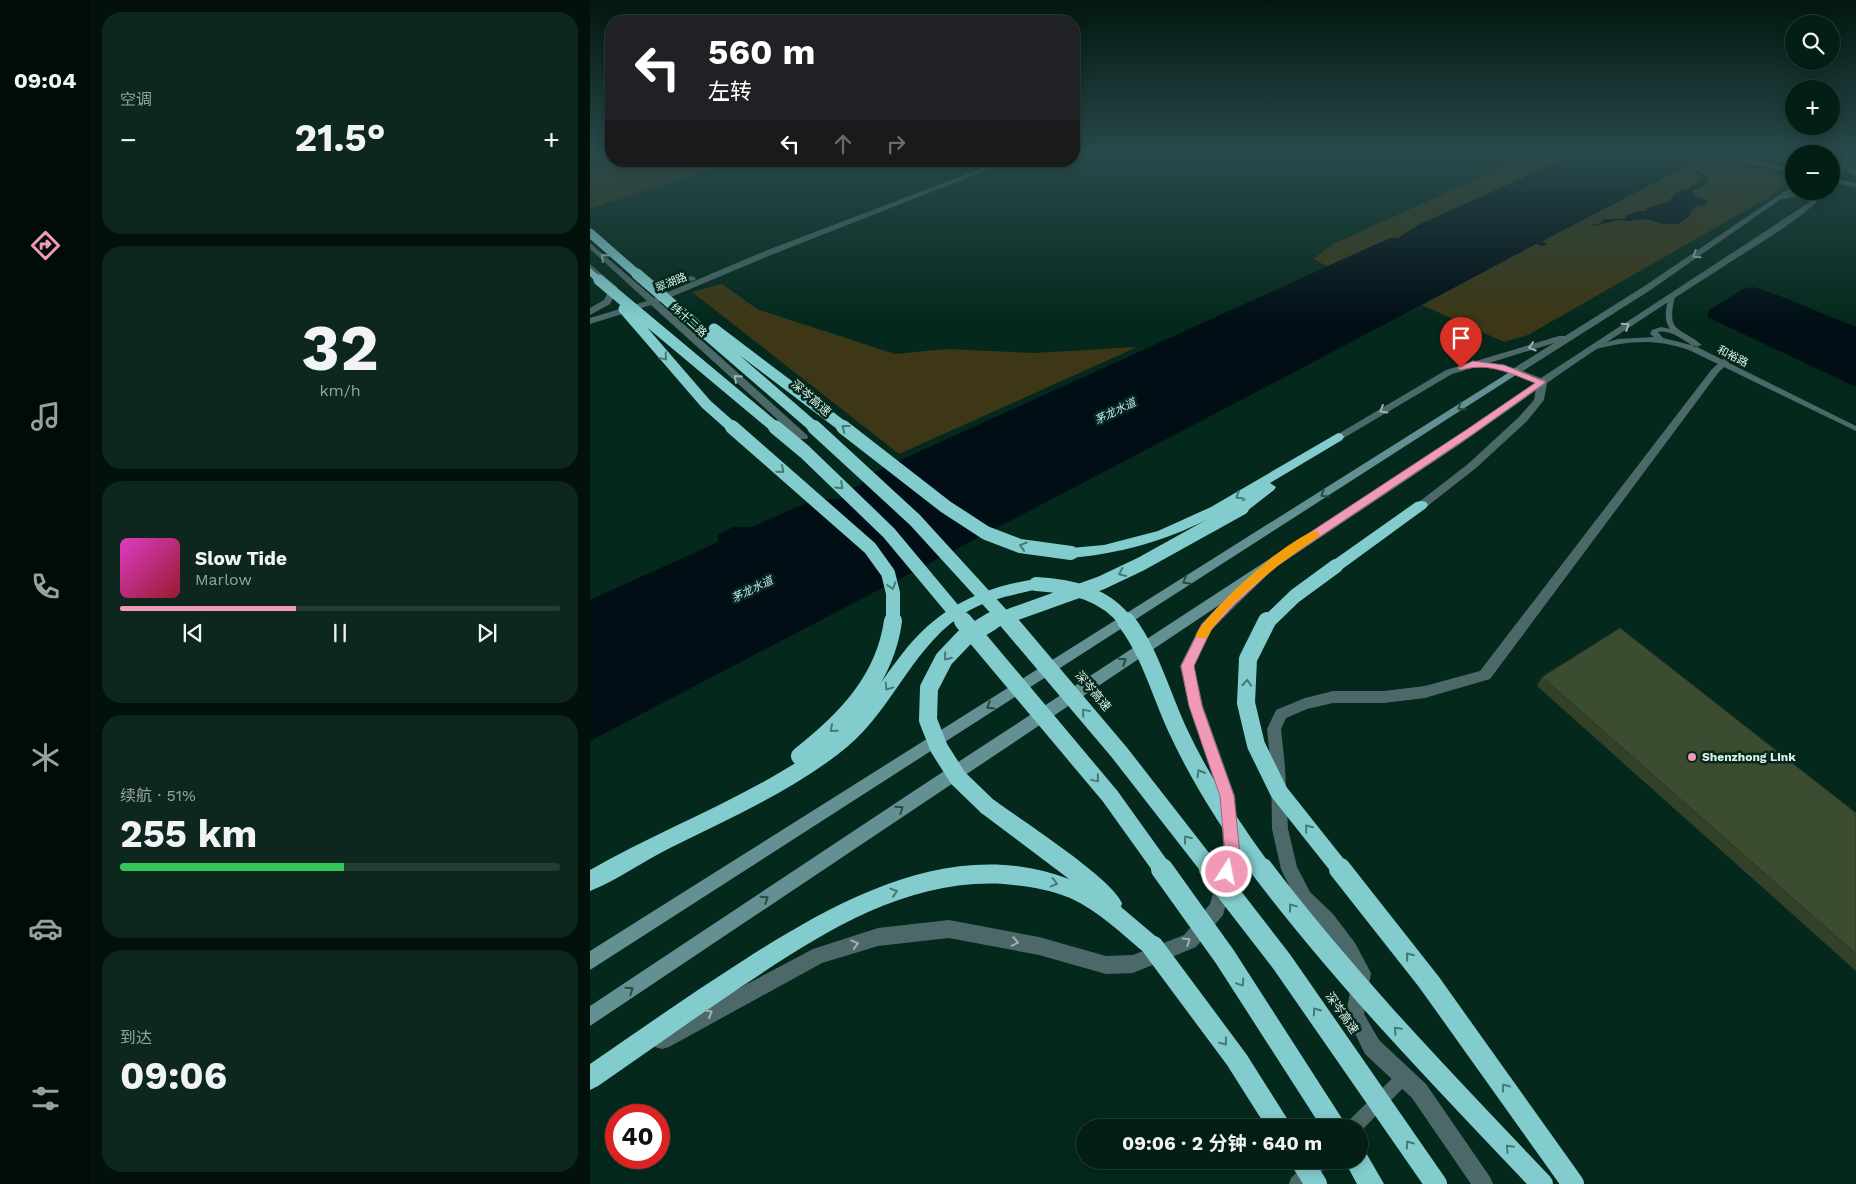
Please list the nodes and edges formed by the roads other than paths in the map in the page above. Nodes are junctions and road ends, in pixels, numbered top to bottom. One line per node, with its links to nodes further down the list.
1 (882, 209): 6 (street, 翠湖路)
2 (1763, 209): 19 (street, one-way to 19)
3 (1803, 209): 14 (street)
4 (590, 233): 13 (highway, bridge)
5 (590, 245): 10 (street, 纬十二路, one-way to 5)
6 (758, 257): 9 (street, 翠湖路); 12 (street, 翠湖路)
7 (590, 266): 11 (street)
8 (595, 275): 36 (highway, one-way to 36, bridge); 44 (highway, one-way to 44, bridge)
9 (694, 277): 10 (street); 13 (street, 翠湖路)
10 (628, 279): 13 (street, 纬十二路)
11 (614, 288): 15 (street); 16 (street)
12 (683, 289): 13 (street, 翠湖路); 17 (street)
13 (651, 294): 15 (street, 翠湖路); 17 (street, 纬十二路); 33 (highway, one-way to 13, bridge); 52 (highway, 深岑高速, one-way to 13, bridge)
14 (1672, 296): 20 (street); 23 (street, one-way to 14)
15 (633, 305): 16 (street, 翠湖路); 18 (street, 翠湖路); 21 (street)
16 (590, 314)
17 (671, 319): 28 (street, 纬十二路, one-way to 17)
18 (590, 321): 21 (street)
19 (1578, 332): 25 (street, one-way to 25); 26 (street)
20 (1680, 335): 22 (street, 和裕路); 24 (street, 和裕路)
21 (667, 336): 28 (street)
22 (1660, 339): 23 (street, 和裕路); 24 (street, 和裕路)
23 (1591, 348): 27 (street)
24 (1725, 362): 29 (street, 和裕路); 30 (street, 和裕路); 41 (street)
25 (1473, 364): 26 (street); 32 (street, one-way to 32)
26 (1516, 371): 27 (street); 39 (main road, one-way to 39)
27 (1542, 382): 34 (street); 35 (main road)
28 (774, 411): 31 (street, 纬十二路)
29 (1856, 422)
30 (1856, 429)
31 (803, 437)
32 (1338, 437): 33 (highway)
33 (1296, 462): 38 (highway, one-way to 38, bridge)
34 (1421, 505): 55 (highway, one-way to 34, bridge)
35 (1275, 561): 40 (main road, one-way to 35); 42 (street, one-way to 35)
36 (803, 761): 37 (highway); 54 (highway, one-way to 36, bridge)
37 (590, 881)
38 (1153, 947): 42 (highway, one-way to 38); 43 (highway, one-way to 43, bridge)
39 (590, 961)
40 (590, 1017)
41 (1405, 1076): 45 (street); 53 (street)
42 (590, 1079)
43 (1274, 1119)
44 (1329, 1119)
45 (1362, 1119)
46 (1307, 1169): 50 (highway, bridge)
47 (1312, 1169): 49 (street)
48 (1362, 1169): 51 (highway)
49 (1297, 1184)
50 (1316, 1184)
51 (1371, 1184)
52 (1436, 1184)
53 (1483, 1184)
54 (1542, 1184)
55 (1573, 1184)

